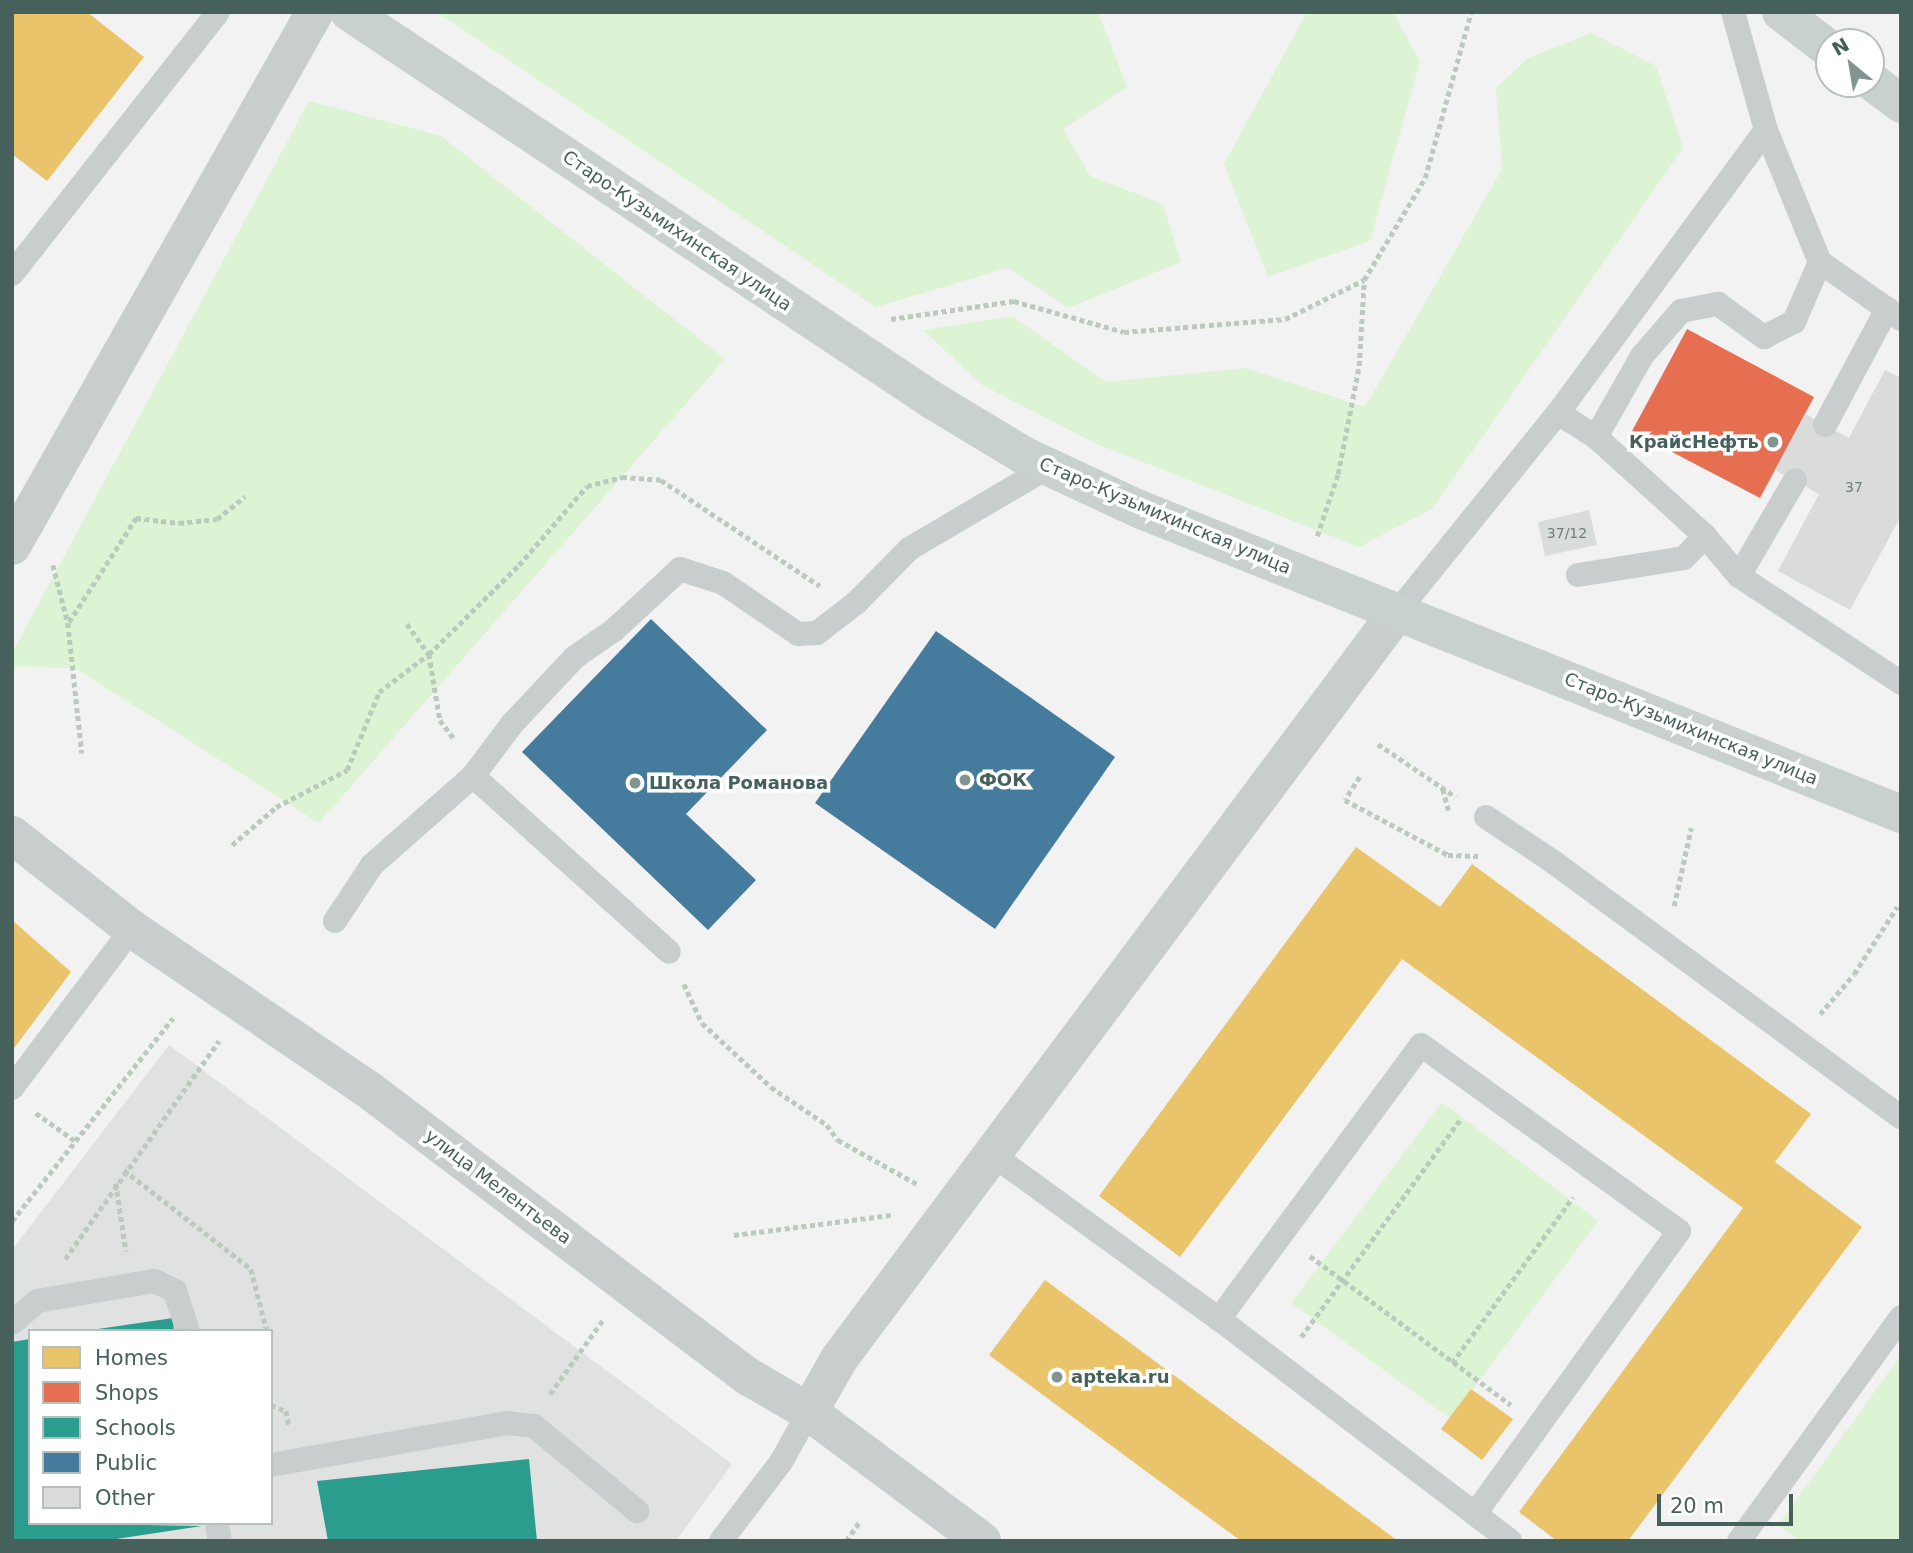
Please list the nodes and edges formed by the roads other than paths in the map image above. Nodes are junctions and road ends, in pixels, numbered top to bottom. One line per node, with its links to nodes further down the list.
1 (218, 12): 11 (lane)
2 (315, 12): 19 (street)
3 (349, 12): 16 (street, Старо-Кузьмихинская улица)
4 (1733, 12): 9 (lane)
5 (1781, 12): 6 (street)
6 (1815, 38)
7 (1885, 92): 8 (street)
8 (1901, 104)
9 (1766, 130): 10 (lane); 13 (lane)
10 (1820, 262): 12 (lane); 15 (lane)
11 (12, 274)
12 (1894, 314): 14 (lane)
13 (1558, 413): 15 (lane); 22 (lane)
14 (1825, 425)
15 (1596, 437): 18 (lane)
16 (1048, 467): 22 (street, Старо-Кузьмихинская улица); 24 (lane)
17 (1795, 481): 21 (lane)
18 (1705, 536): 20 (lane); 21 (lane)
19 (12, 546)
20 (1578, 575)
21 (1739, 576): 23 (lane)
22 (1398, 611): 25 (street, Старо-Кузьмихинская улица); 33 (street)
23 (1901, 683)
24 (478, 769): 28 (lane); 30 (lane)
25 (1901, 814)
26 (1486, 817): 32 (lane)
27 (12, 835): 29 (street, улица Мелентьева)
28 (335, 921)
29 (132, 929): 31 (lane); 38 (street, улица Мелентьева)
30 (669, 952)
31 (12, 1088)
32 (1901, 1117)
33 (993, 1155): 35 (lane); 38 (street)
34 (1901, 1317): 42 (lane)
35 (1219, 1319): 41 (lane); 41 (lane)
36 (12, 1323): 37 (lane)
37 (187, 1329)
38 (809, 1412): 43 (lane); 44 (street, улица Мелентьева)
39 (273, 1465): 40 (lane)
40 (637, 1511)
41 (1475, 1514): 45 (lane)
42 (1742, 1539)
43 (721, 1541)
44 (982, 1541)
45 (1510, 1541)

